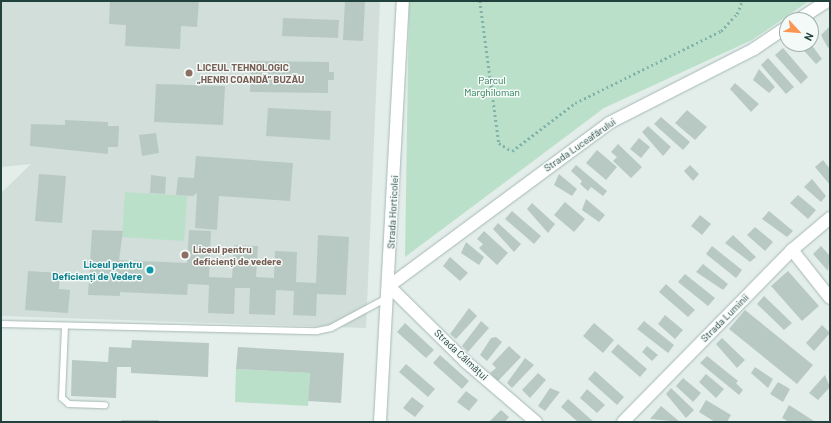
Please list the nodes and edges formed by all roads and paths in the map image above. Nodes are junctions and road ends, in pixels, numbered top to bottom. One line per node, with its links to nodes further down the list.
1 (403, 1): 9 (street, Strada Horticolei)
2 (480, 1): 3 (path)
3 (742, 1)
4 (827, 1): 5 (street)
5 (810, 12)
6 (779, 32): 9 (street, Strada Luceafărului)
7 (830, 218): 8 (street, Strada Luminii)
8 (792, 250): 10 (street); 16 (street, Strada Luminii)
9 (389, 292): 12 (lane); 14 (street, Strada Horticolei); 15 (street, Strada Călmățui)
10 (830, 298)
11 (1, 324): 12 (lane)
12 (65, 326): 13 (lane)
13 (105, 405)
14 (380, 422)
15 (536, 422)
16 (623, 422)

